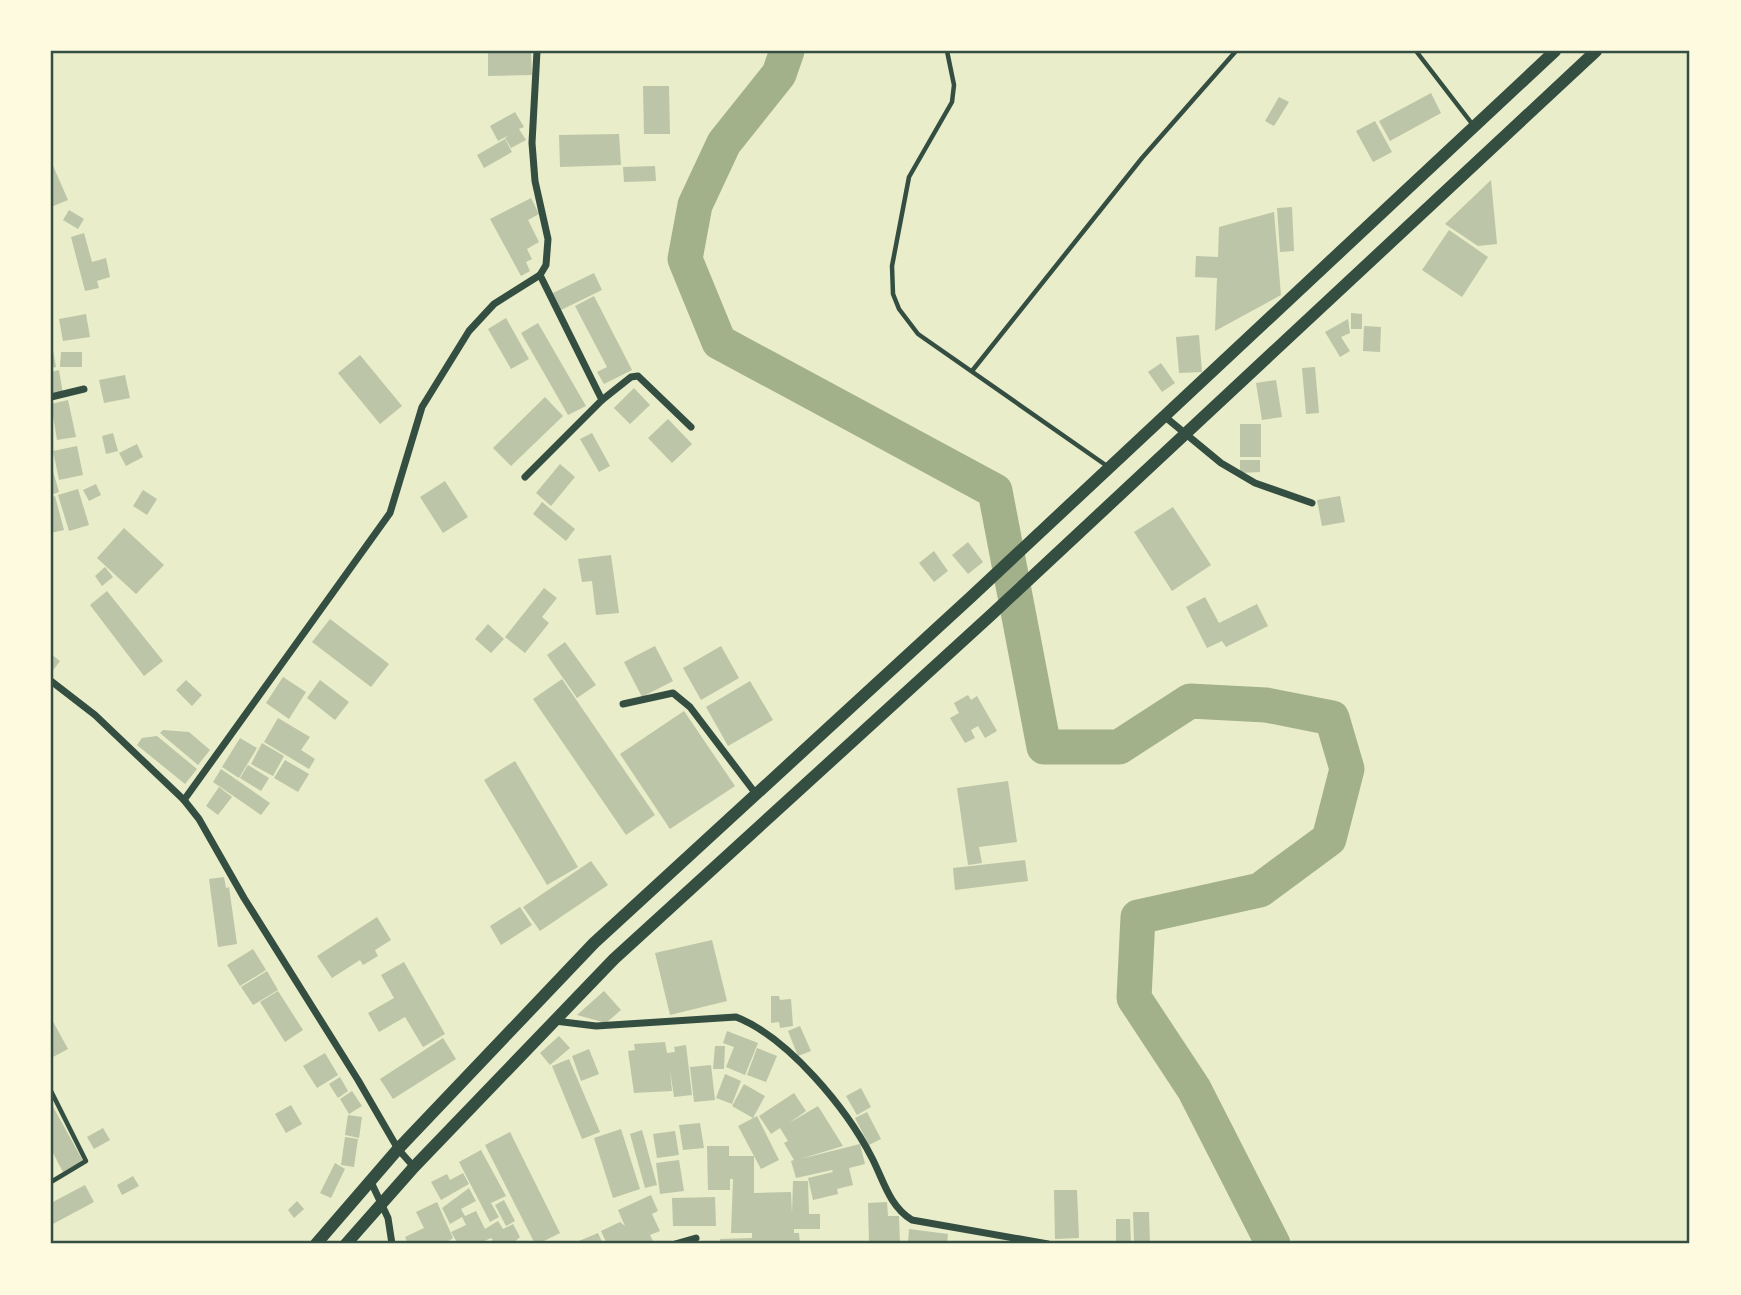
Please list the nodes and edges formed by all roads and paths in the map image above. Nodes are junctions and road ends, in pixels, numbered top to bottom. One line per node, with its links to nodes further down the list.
1 (537, 51): 8 (street)
2 (947, 51): 9 (lane)
3 (1236, 51): 9 (lane)
4 (1416, 51): 7 (lane)
5 (1555, 51): 7 (main road)
6 (1596, 51): 15 (main road)
7 (1474, 126): 13 (main road)
8 (540, 275): 12 (street); 22 (street)
9 (972, 372): 16 (lane)
10 (84, 389): 11 (street)
11 (51, 397)
12 (602, 400): 14 (street); 17 (street)
13 (1163, 415): 15 (street); 16 (main road)
14 (691, 427)
15 (1183, 434): 18 (street); 23 (main road)
16 (1104, 469): 21 (main road)
17 (525, 477)
18 (1312, 503)
19 (51, 681): 22 (street)
20 (623, 704): 21 (street)
21 (756, 794): 25 (main road)
22 (184, 800): 25 (street)
23 (554, 1021): 26 (main road); 35 (street)
24 (51, 1091): 27 (lane)
25 (398, 1149): 26 (street); 28 (main road)
26 (414, 1167): 29 (main road)
27 (51, 1182)
28 (371, 1182): 29 (street); 31 (main road)
29 (382, 1203): 32 (main road); 33 (street)
30 (696, 1237): 34 (street)
31 (316, 1244)
32 (346, 1244)
33 (392, 1244)
34 (675, 1244)
35 (1048, 1244)

